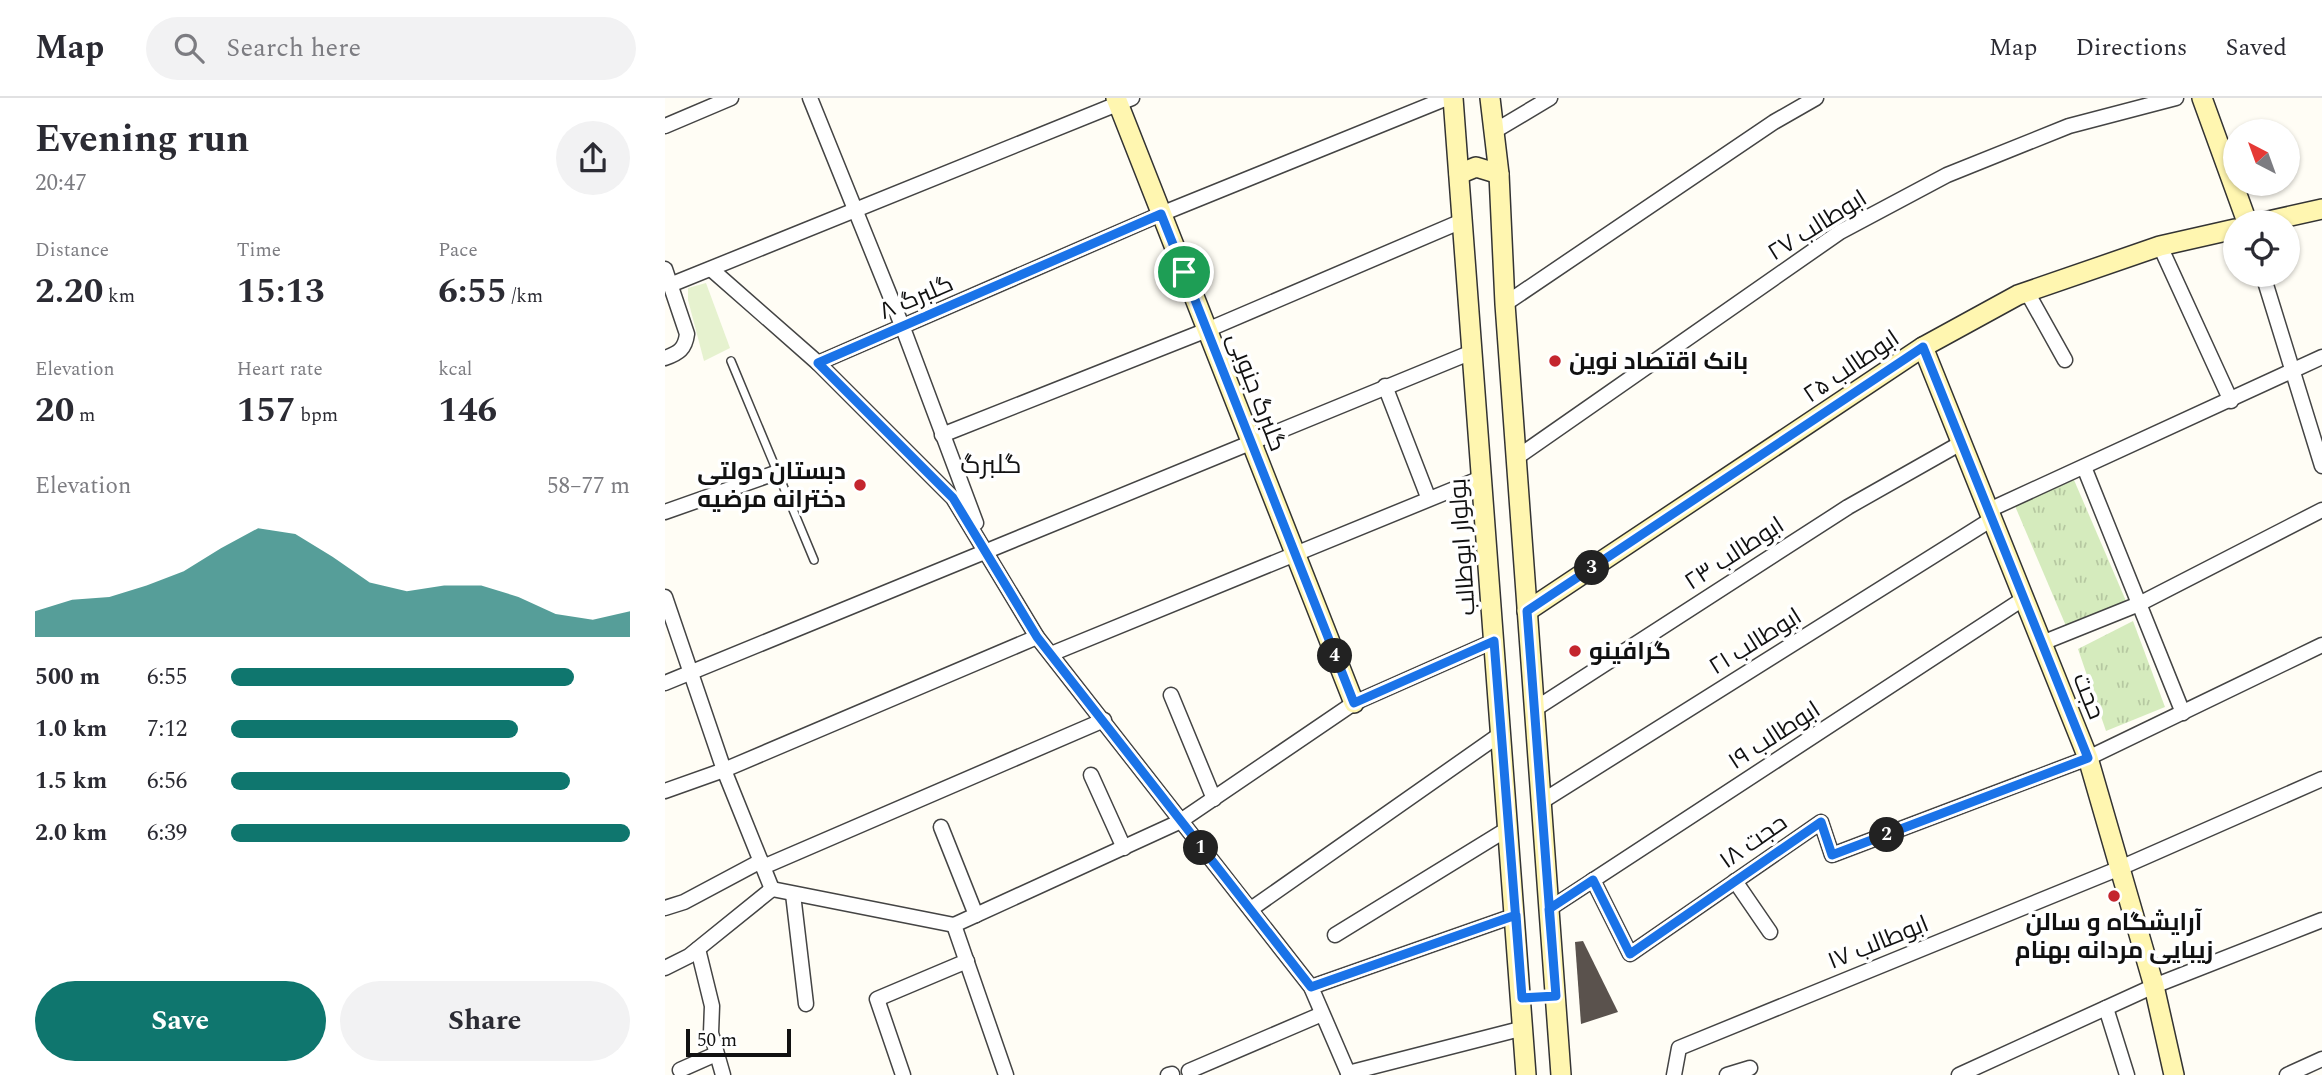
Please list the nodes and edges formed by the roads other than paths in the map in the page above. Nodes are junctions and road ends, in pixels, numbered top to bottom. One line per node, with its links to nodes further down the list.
1 (731, 98): 11 (street)
2 (810, 98): 17 (street)
3 (1447, 98): 18 (street, گلبرگ ۸)
4 (1453, 98): 13 (street, بولوار ابوطالب)
5 (1490, 98): 12 (street)
6 (1550, 98): 12 (street)
7 (1816, 98): 28 (street)
8 (2176, 98): 44 (street, ابوطالب ۲۷)
9 (2202, 98): 16 (street)
10 (1122, 100): 17 (street); 18 (street, گلبرگ جنوبی)
11 (665, 125)
12 (1493, 132): 14 (street)
13 (1459, 174): 14 (street); 20 (street, بولوار ابوطالب)
14 (1499, 174): 28 (street)
15 (2322, 209): 19 (street)
16 (2243, 210)
17 (854, 211): 24 (street); 29 (street)
18 (1161, 214): 29 (street, گلبرگ ۸); 30 (street, گلبرگ جنوبی)
19 (2300, 214)
20 (1462, 221): 30 (street); 32 (street, بولوار ابوطالب)
21 (2223, 232): 22 (street, ابوطالب ۲۵)
22 (2160, 246): 27 (street, ابوطالب ۲۵); 40 (street)
23 (665, 269): 25 (street)
24 (711, 269): 25 (street); 37 (street)
25 (670, 285): 34 (street)
26 (2267, 287): 38 (street)
27 (2027, 292): 31 (street, ابوطالب ۲۵); 35 (street)
28 (1505, 304): 44 (street)
29 (903, 328): 37 (street, گلبرگ ۸); 41 (street)
30 (1207, 330): 41 (street); 42 (street, گلبرگ جنوبی)
31 (1923, 347): 43 (street, حجت); 59 (street, ابوطالب ۲۵)
32 (1472, 352): 39 (street); 48 (street, بولوار ابوطالب)
33 (2322, 357): 38 (street, ابوطالب ۲۱)
34 (665, 358)
35 (2064, 360)
36 (731, 361): 47 (lane)
37 (818, 363): 53 (street)
38 (2292, 369): 40 (street, ابوطالب ۲۱); 45 (street)
39 (1385, 386): 42 (street); 49 (street)
40 (2231, 401): 46 (street, ابوطالب ۲۱)
41 (942, 435): 53 (street)
42 (1250, 442): 53 (street); 54 (street, گلبرگ جنوبی)
43 (1962, 443): 52 (street, حجت); 69 (street, ابوطالب ۲۳)
44 (1516, 458): 59 (street)
45 (2322, 465)
46 (2084, 467): 52 (street, ابوطالب ۲۱); 58 (street)
47 (778, 472): 51 (street); 55 (lane)
48 (1481, 478): 49 (street); 61 (street, بولوار ابوطالب)
49 (1428, 497): 54 (street)
50 (2322, 510): 58 (street)
51 (665, 512)
52 (1990, 515): 57 (street, حجت); 79 (street, ابوطالب ۲۱)
53 (987, 550): 60 (street); 65 (street)
54 (1294, 553): 64 (street); 68 (street, گلبرگ جنوبی)
55 (814, 560)
56 (665, 597): 65 (street)
57 (2023, 599): 62 (street, حجت); 86 (street, ابوطالب ۱۹)
58 (2140, 604): 62 (street); 70 (street)
59 (1527, 611): 69 (street)
60 (1037, 637): 64 (street); 74 (street)
61 (1494, 641): 68 (street); 72 (street, بولوار ابوطالب)
62 (2042, 643): 73 (street, حجت)
63 (2322, 645): 70 (street)
64 (1051, 654): 71 (street)
65 (691, 673): 66 (street); 74 (street)
66 (665, 682)
67 (1171, 695): 78 (street)
68 (1354, 703): 78 (street)
69 (1535, 709): 79 (street)
70 (2183, 713): 73 (street)
71 (1104, 720): 80 (street); 84 (street)
72 (1502, 733): 82 (street, بولوار ابوطالب); 91 (street)
73 (2088, 758): 85 (street, حجت); 87 (street, حجت ۱۸)
74 (724, 770): 77 (street); 84 (street)
75 (1091, 775): 83 (street)
76 (2322, 779): 85 (street)
77 (665, 792)
78 (1214, 799): 80 (street)
79 (1541, 802): 92 (street)
80 (1179, 822): 83 (street); 91 (street)
81 (941, 827): 93 (street)
82 (1509, 828): 94 (street, بولوار ابوطالب); 98 (street)
83 (1123, 848): 93 (street)
84 (762, 864): 88 (street); 90 (street)
85 (2120, 869): 102 (street, حجت); 121 (street, ابوطالب ۱۷)
86 (1593, 880): 87 (street, حجت ۱۸); 92 (street, ابوطالب ۱۹)
87 (1735, 881): 97 (street)
88 (772, 890): 89 (street); 99 (street)
89 (793, 894): 96 (street); 106 (street)
90 (665, 908)
91 (1251, 909): 103 (street)
92 (1549, 909): 104 (street)
93 (976, 915): 96 (street)
94 (1516, 915): 103 (street); 105 (street, بولوار ابوطالب)
95 (2322, 920): 102 (street)
96 (954, 925): 100 (street)
97 (1770, 932)
98 (1335, 935)
99 (694, 952): 101 (street); 110 (street)
100 (967, 961): 117 (street); 118 (street)
101 (665, 968)
102 (2154, 986): 107 (street); 125 (street, حجت)
103 (1311, 987): 108 (street)
104 (1556, 996): 105 (street); 120 (street)
105 (1522, 998): 109 (street, بولوار ابوطالب)
106 (806, 1004)
107 (2106, 1008): 123 (street); 124 (street)
108 (1322, 1014): 114 (street); 115 (street)
109 (1524, 1028): 115 (street); 119 (street, بولوار ابوطالب)
110 (716, 1054): 113 (street); 116 (street)
111 (2322, 1059): 126 (street)
112 (1750, 1068): 122 (street)
113 (680, 1070)
114 (1189, 1071)
115 (1349, 1074)
116 (723, 1075)
117 (903, 1075)
118 (1006, 1075)
119 (1526, 1075)
120 (1561, 1075)
121 (1674, 1075)
122 (1727, 1075)
123 (1959, 1075)
124 (2127, 1075)
125 (2174, 1075)
126 (2287, 1075)

